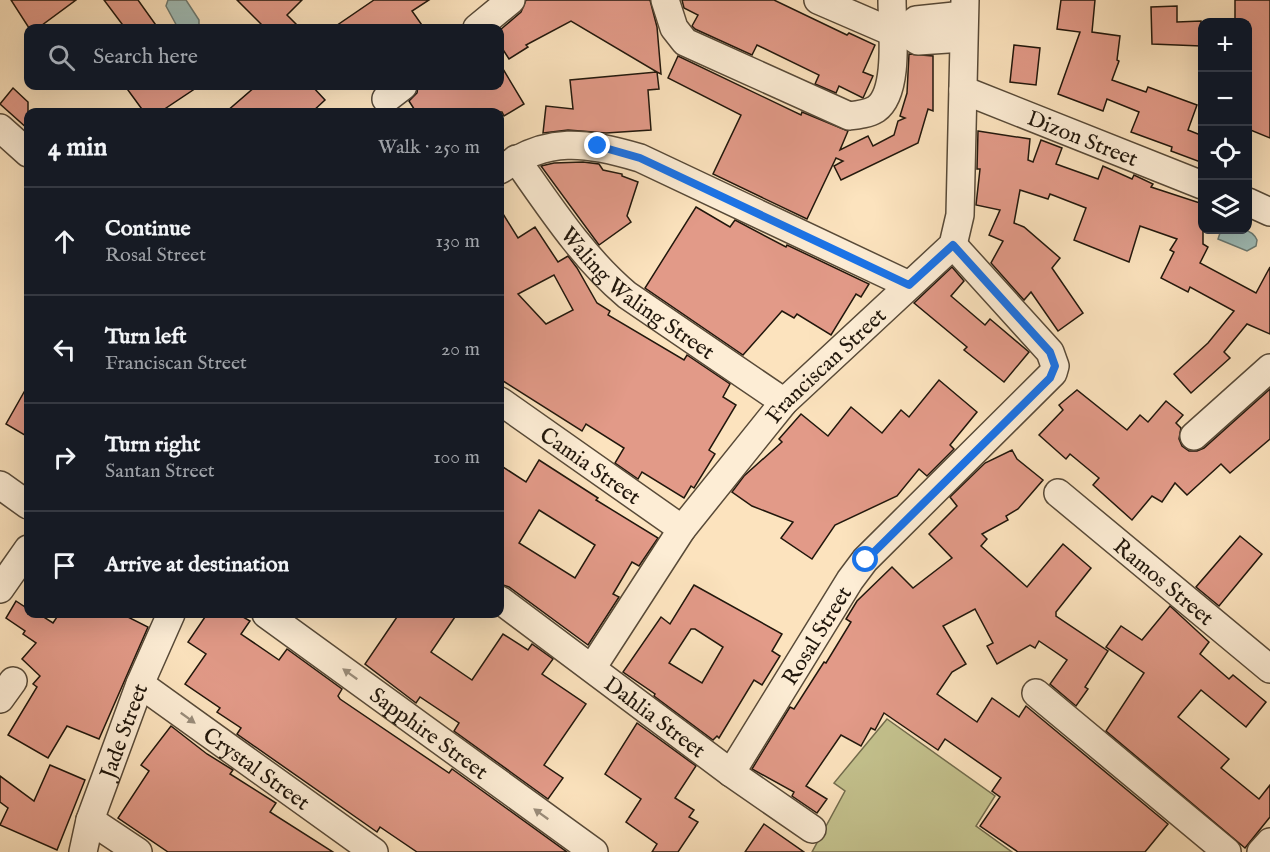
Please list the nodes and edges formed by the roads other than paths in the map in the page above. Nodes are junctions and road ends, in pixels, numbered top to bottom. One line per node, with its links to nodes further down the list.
1 (511, 0): 6 (street)
2 (665, 0): 7 (street)
3 (818, 0): 7 (street)
4 (892, 0): 7 (street)
5 (964, 18): 7 (street); 8 (street)
6 (482, 24)
7 (898, 32)
8 (963, 90): 12 (street, Dizon Street); 15 (street)
9 (0, 128): 10 (street)
10 (24, 149)
11 (508, 165): 16 (street); 18 (street, Waling Waling Street)
12 (1198, 182)
13 (1252, 204): 14 (street)
14 (1270, 212)
15 (953, 245): 16 (street, Franciscan Street); 34 (street, Rosal Street)
16 (909, 285): 18 (street, Franciscan Street)
17 (1270, 368): 20 (street)
18 (784, 402): 24 (street, Franciscan Street)
19 (504, 404): 24 (street, Camia Street)
20 (1194, 436)
21 (0, 485): 23 (street)
22 (1058, 493): 31 (street, Ramos Street)
23 (24, 502)
24 (682, 529): 30 (street, Franciscan Street)
25 (24, 555): 26 (street)
26 (0, 589)
27 (504, 603): 30 (street, Dahlia Street)
28 (169, 618): 32 (street, Jade Street)
29 (271, 618): 38 (street, Sapphire Street, one-way to 29)
30 (592, 668): 34 (street, Dahlia Street)
31 (1270, 669)
32 (140, 684): 35 (street, Jade Street); 41 (street, Crystal Street, one-way to 41)
33 (1036, 693): 42 (street)
34 (731, 773): 36 (street, Dahlia Street)
35 (90, 820): 39 (street, Jade Street); 40 (street)
36 (812, 829)
37 (1270, 842): 43 (street)
38 (590, 851)
39 (82, 852)
40 (138, 852)
41 (374, 852)
42 (1227, 852)
43 (1262, 852)

